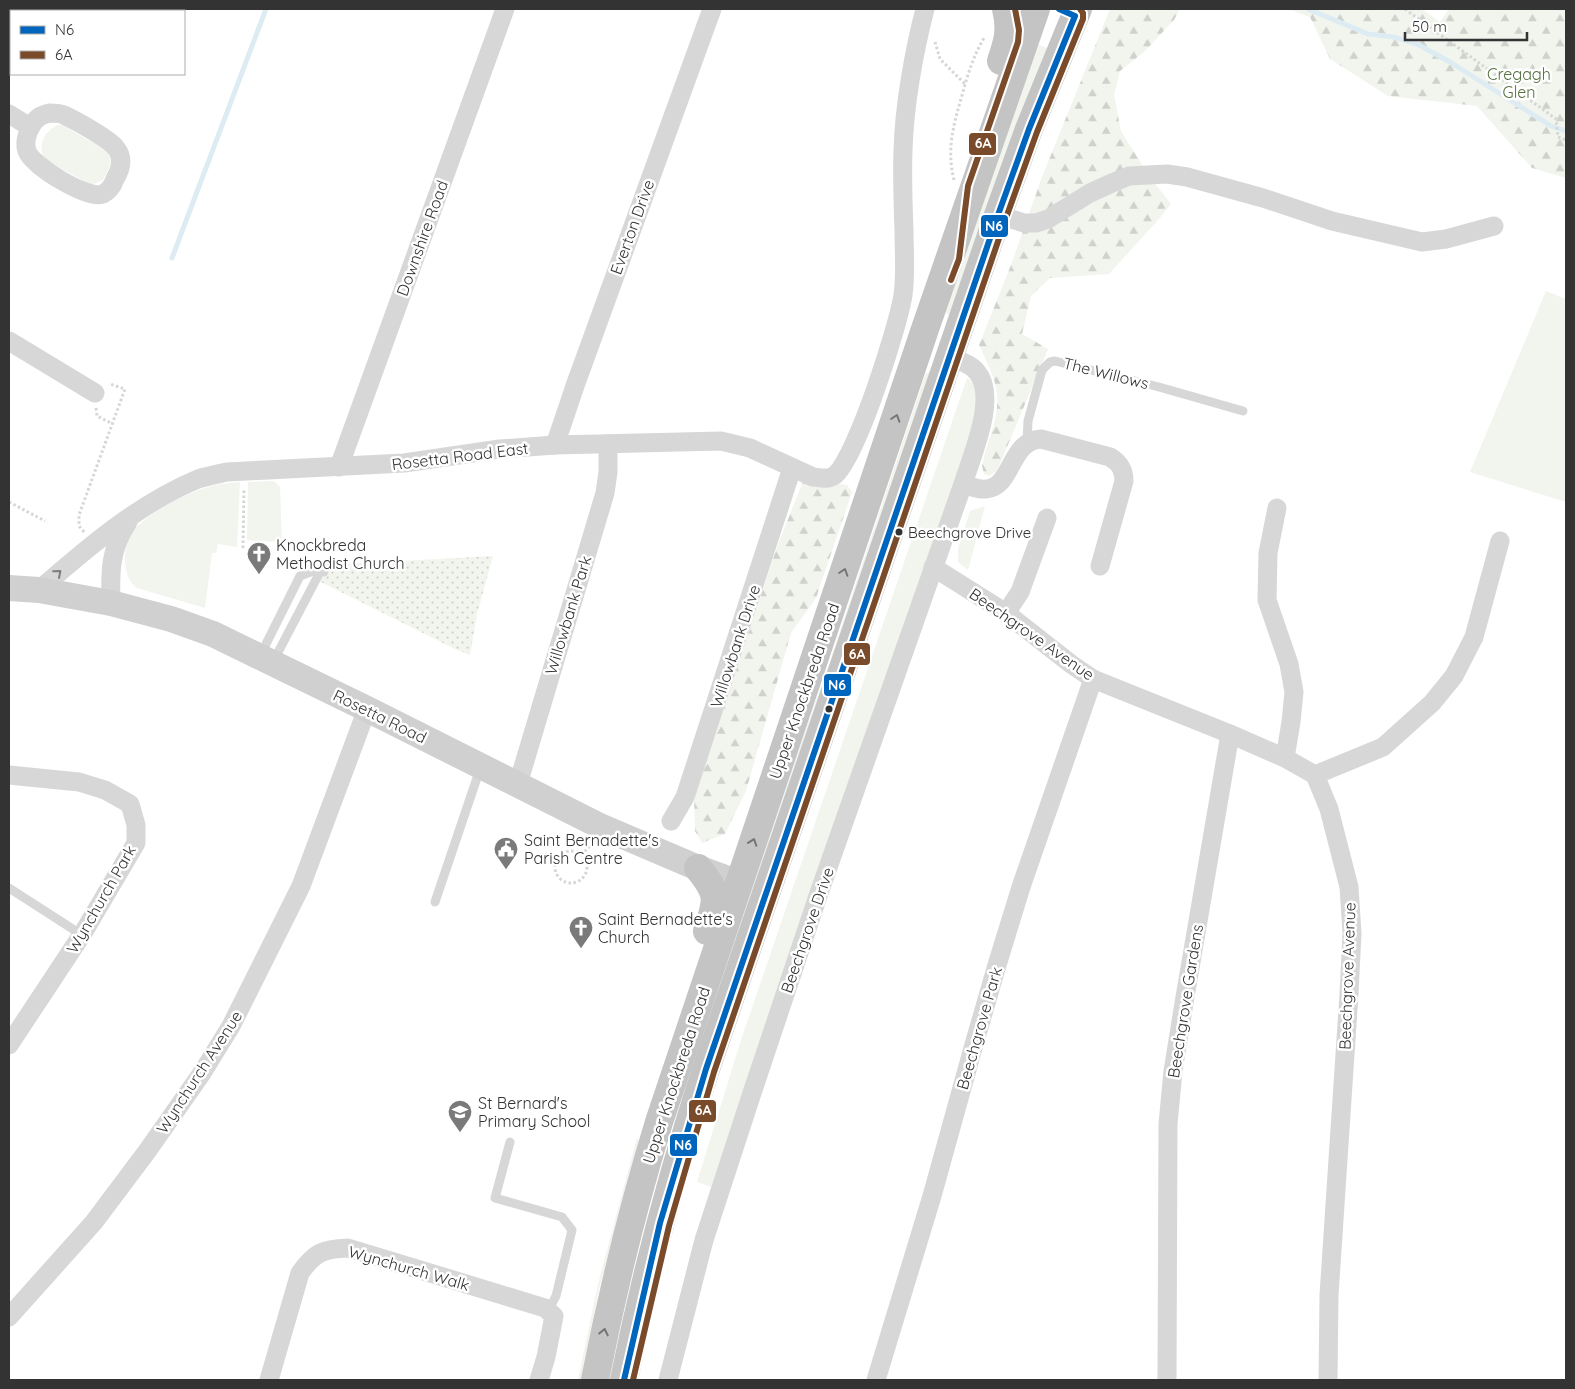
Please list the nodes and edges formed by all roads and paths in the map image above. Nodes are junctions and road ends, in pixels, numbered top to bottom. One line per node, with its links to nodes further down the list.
1 (504, 9): 27 (street, Downshire Road)
2 (712, 9): 26 (street, Everton Drive)
3 (925, 9): 28 (street)
4 (1006, 9): 17 (highway)
5 (1036, 9): 17 (highway, Upper Knockbreda Road)
6 (1406, 9): 13 (path)
7 (1071, 11): 15 (highway, Upper Knockbreda Road)
8 (986, 36): 10 (path)
9 (948, 66): 10 (path)
10 (965, 84): 14 (path)
11 (9, 114): 12 (street)
12 (30, 127): 12 (street)
13 (1566, 140)
14 (954, 181)
15 (998, 215): 16 (street); 20 (highway, Upper Knockbreda Road)
16 (1494, 226)
17 (950, 258): 18 (highway, Upper Knockbreda Road)
18 (926, 326): 20 (highway); 21 (highway, Upper Knockbreda Road)
19 (9, 341): 22 (street)
20 (949, 358): 21 (highway); 30 (street, Beechgrove Drive); 71 (highway, Upper Knockbreda Road)
21 (908, 379): 59 (highway, Upper Knockbreda Road, one-way to 21)
22 (95, 393): 37 (path)
23 (1243, 411): 24 (lane, The Willows)
24 (1027, 442): 30 (street); 40 (street)
25 (608, 444): 26 (street, Rosetta Road East); 28 (street, Rosetta Road East); 55 (street, Willowbank Park)
26 (555, 445): 27 (street, Rosetta Road East)
27 (339, 467): 29 (street, Rosetta Road East)
28 (792, 468): 56 (street, Willowbank Drive)
29 (244, 470): 33 (street, Rosetta Road East); 38 (path)
30 (963, 484): 41 (street, Beechgrove Drive)
31 (9, 502): 35 (path)
32 (1277, 508): 51 (street)
33 (133, 515): 37 (street, Rosetta Road East); 42 (street, Rosetta Road East)
34 (1047, 518): 46 (street)
35 (45, 521)
36 (1500, 541): 54 (street)
37 (93, 544): 39 (street, Rosetta Road East)
38 (243, 548)
39 (78, 556): 42 (street); 44 (street, Rosetta Road East, one-way to 39)
40 (1100, 566)
41 (932, 568): 46 (street, Beechgrove Avenue); 72 (street, Beechgrove Drive)
42 (110, 570): 45 (street, Rosetta Road East)
43 (9, 588): 44 (street, Rosetta Road)
44 (39, 590): 45 (street, Rosetta Road)
45 (111, 602): 47 (street, Rosetta Road)
46 (1006, 613): 48 (street, Beechgrove Avenue)
47 (266, 659): 47 (lane); 49 (street, Rosetta Road)
48 (1093, 680): 50 (street, Beechgrove Avenue); 73 (street, Beechgrove Park)
49 (367, 709): 52 (street, Rosetta Road); 67 (street, Wynchurch Avenue)
50 (1230, 734): 51 (street, Beechgrove Avenue); 74 (street, Beechgrove Gardens)
51 (1285, 758): 54 (street, Beechgrove Avenue)
52 (481, 766): 55 (street, Rosetta Road); 61 (lane)
53 (9, 775): 62 (street, Wynchurch Park)
54 (1315, 775): 75 (street, Beechgrove Avenue)
55 (518, 784): 58 (street, Rosetta Road)
56 (671, 821)
57 (555, 866): 57 (path)
58 (698, 868): 59 (street, Rosetta Road); 64 (highway)
59 (740, 883): 64 (highway, Upper Knockbreda Road)
60 (9, 888): 62 (lane)
61 (435, 902)
62 (82, 935): 63 (street, Wynchurch Park)
63 (9, 1045)
64 (659, 1122): 70 (highway, Upper Knockbreda Road, one-way to 64)
65 (510, 1142): 66 (lane)
66 (547, 1309): 68 (street, Wynchurch Walk); 69 (street)
67 (9, 1317)
68 (269, 1380)
69 (539, 1380)
70 (595, 1380)
71 (624, 1380)
72 (668, 1380)
73 (876, 1380)
74 (1168, 1380)
75 (1328, 1380)

